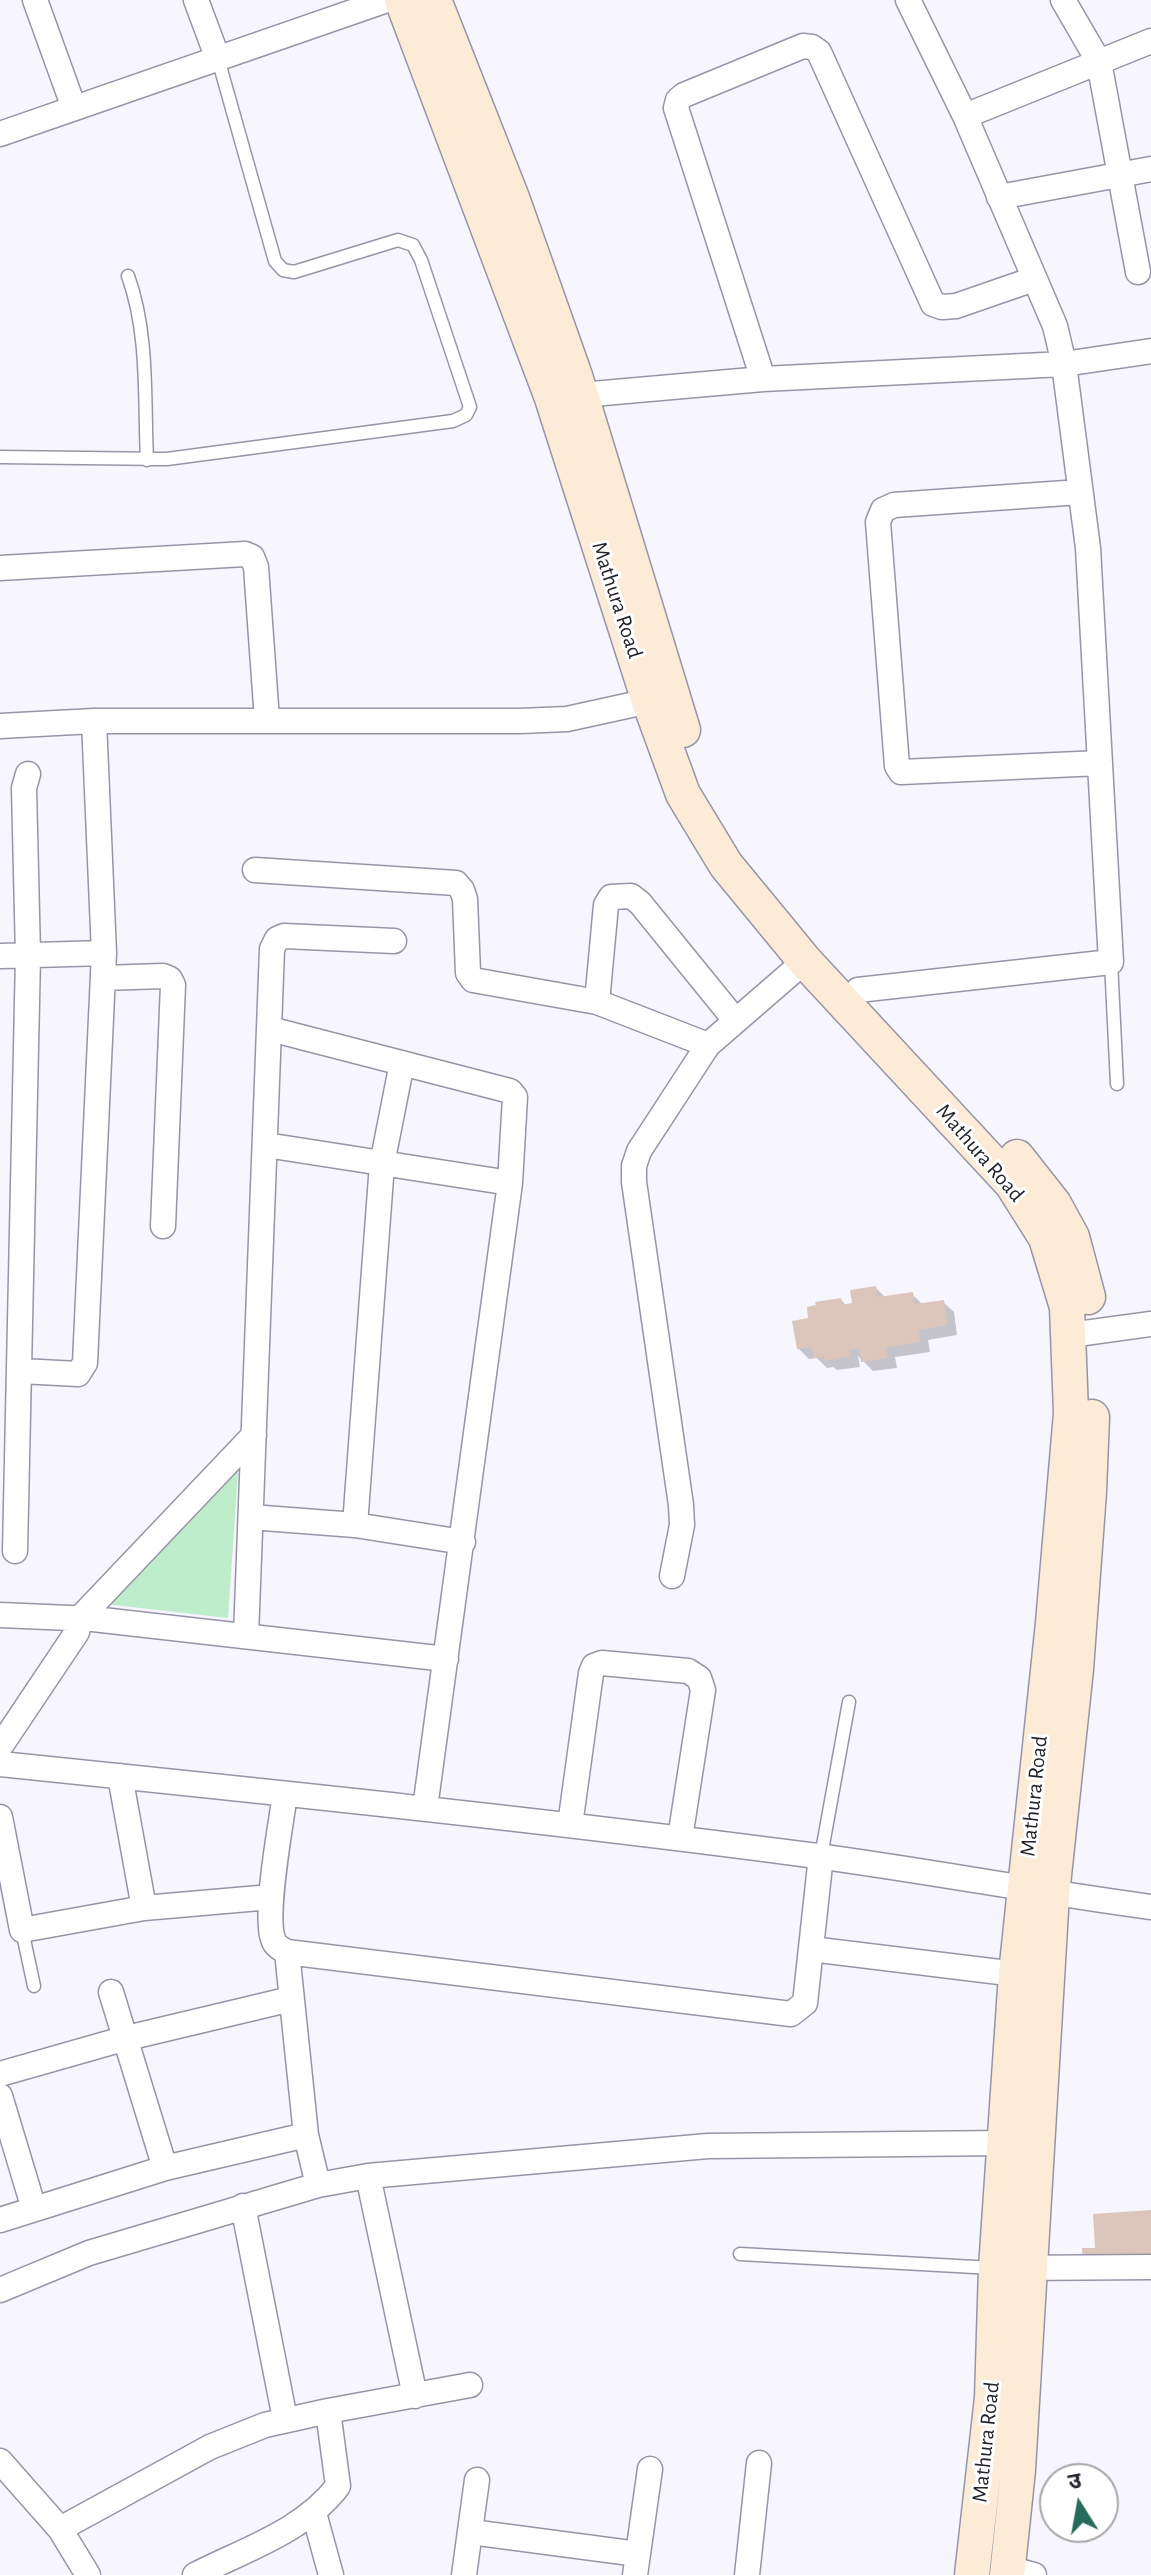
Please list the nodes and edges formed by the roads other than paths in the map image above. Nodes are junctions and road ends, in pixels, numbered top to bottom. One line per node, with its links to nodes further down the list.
1 (35, 0): 11 (street)
2 (196, 0): 9 (street)
3 (387, 0): 9 (street)
4 (402, 0): 28 (main road, Mathura Road)
5 (434, 0): 23 (main road, Mathura Road)
6 (908, 0): 12 (street)
7 (1063, 0): 10 (street)
8 (1151, 41): 10 (street)
9 (218, 59): 11 (street); 25 (lane)
10 (1099, 62): 12 (street); 15 (street)
11 (74, 108): 13 (street)
12 (965, 116): 16 (street)
13 (0, 134)
14 (1151, 169): 15 (street)
15 (1121, 175): 16 (street); 17 (street)
16 (999, 197): 19 (street)
17 (1138, 272)
18 (128, 276): 25 (lane)
19 (1034, 279): 21 (street); 22 (street)
20 (1151, 351): 21 (street)
21 (1064, 364): 22 (street); 26 (street)
22 (763, 379): 23 (street)
23 (581, 395): 42 (main road, Mathura Road)
24 (0, 457): 25 (lane)
25 (147, 460)
26 (1080, 492): 32 (street); 32 (street)
27 (0, 568): 29 (street)
28 (649, 701): 29 (street); 39 (main road, Mathura Road)
29 (267, 720): 30 (street)
30 (94, 721): 31 (street); 36 (street)
31 (0, 726)
32 (1100, 763): 40 (street)
33 (28, 774): 38 (street)
34 (255, 870): 43 (street)
35 (394, 941): 45 (street)
36 (104, 953): 38 (street); 41 (street)
37 (0, 956): 38 (street)
38 (28, 956): 55 (street)
39 (805, 961): 44 (street); 54 (main road, Mathura Road)
40 (1111, 962): 42 (street); 48 (lane)
41 (103, 978): 52 (street); 55 (street)
42 (858, 990): 54 (main road, Mathura Road)
43 (597, 1002): 44 (street); 46 (street)
44 (735, 1020): 46 (street)
45 (270, 1029): 47 (street); 49 (street)
46 (708, 1045): 62 (street)
47 (402, 1063): 50 (street); 51 (street)
48 (1117, 1084)
49 (266, 1145): 50 (street); 56 (street)
50 (382, 1164): 51 (street); 59 (street)
51 (510, 1183): 60 (street)
52 (163, 1226)
53 (1151, 1324): 54 (street)
54 (1082, 1334): 77 (main road, Mathura Road)
55 (21, 1371): 57 (street)
56 (254, 1435): 58 (street); 64 (street)
57 (9, 1450): 61 (street)
58 (251, 1517): 59 (street); 65 (street)
59 (355, 1525): 60 (street)
60 (463, 1542): 66 (street)
61 (15, 1551)
62 (672, 1576)
63 (0, 1615): 64 (street)
64 (80, 1618): 65 (street); 68 (street)
65 (246, 1636): 66 (street)
66 (446, 1659): 72 (street)
67 (849, 1702): 76 (lane)
68 (0, 1747)
69 (0, 1764): 70 (street)
70 (120, 1776): 71 (street); 80 (street)
71 (285, 1794): 72 (street); 78 (street)
72 (425, 1808): 74 (street)
73 (0, 1817): 81 (street)
74 (570, 1825): 75 (street); 75 (street)
75 (680, 1838): 76 (street)
76 (821, 1856): 77 (street); 82 (street)
77 (1038, 1892): 79 (street); 84 (main road, Mathura Road); 101 (main road, Mathura Road)
78 (271, 1897): 80 (street); 83 (street)
79 (1151, 1907)
80 (144, 1908): 81 (street)
81 (22, 1930): 85 (lane)
82 (811, 1949): 83 (street); 84 (street)
83 (287, 1952): 87 (street)
84 (1016, 1974): 92 (main road, Mathura Road)
85 (34, 1986)
86 (111, 1992): 88 (street)
87 (291, 1999): 88 (street); 91 (street)
88 (123, 2039): 89 (street); 93 (street)
89 (0, 2074)
90 (0, 2096): 97 (street)
91 (306, 2135): 93 (street); 95 (street)
92 (1005, 2143): 94 (street); 101 (main road, Mathura Road)
93 (165, 2168): 97 (street)
94 (368, 2176): 95 (street); 104 (street)
95 (318, 2185): 96 (street)
96 (243, 2206): 102 (street); 106 (street)
97 (34, 2209): 98 (street)
98 (0, 2220)
99 (740, 2254): 101 (lane)
100 (1151, 2267): 101 (street)
101 (1012, 2268): 115 (main road, Mathura Road); 121 (main road, Mathura Road)
102 (0, 2290)
103 (470, 2385): 104 (street)
104 (415, 2396): 105 (street)
105 (328, 2411): 106 (street); 111 (street)
106 (285, 2419): 112 (street)
107 (0, 2461): 112 (street)
108 (759, 2463): 120 (street)
109 (650, 2469): 114 (street)
110 (477, 2480): 113 (street)
111 (314, 2513): 117 (street); 118 (street)
112 (60, 2529): 116 (street)
113 (471, 2532): 114 (street); 119 (street)
114 (637, 2564)
115 (1016, 2573)
116 (88, 2575)
117 (195, 2575)
118 (331, 2575)
119 (464, 2575)
120 (747, 2575)
121 (972, 2575)

